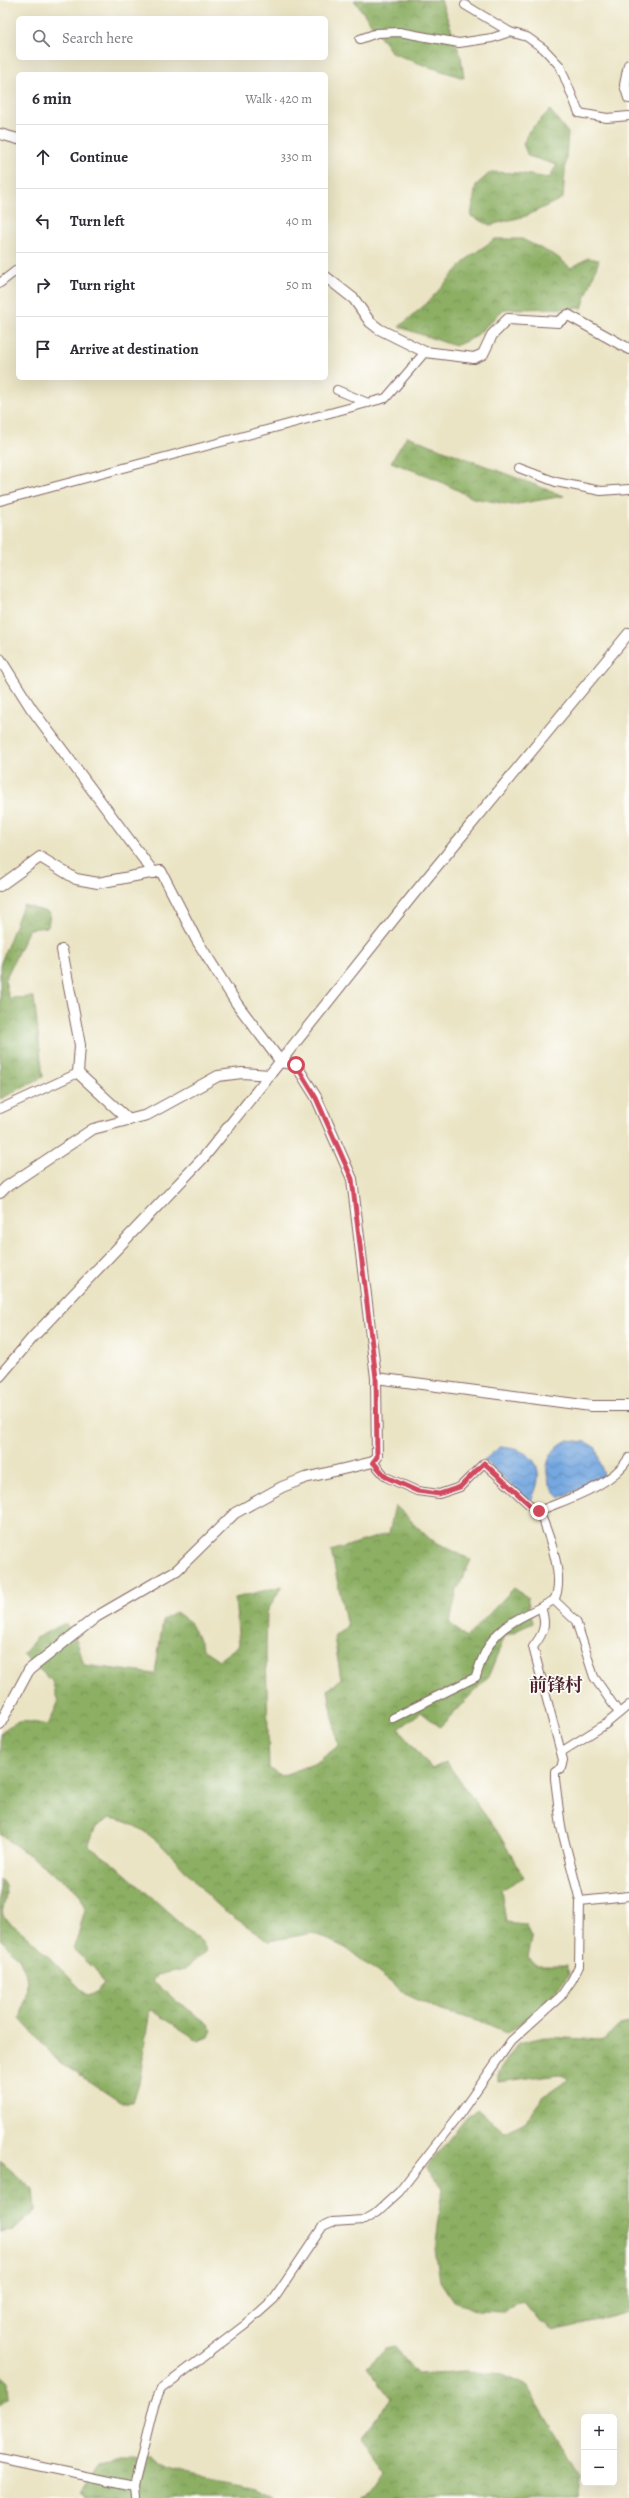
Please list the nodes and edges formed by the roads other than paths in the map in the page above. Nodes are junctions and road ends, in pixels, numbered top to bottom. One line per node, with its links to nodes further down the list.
1 (465, 5): 2 (street)
2 (510, 32): 3 (street); 6 (street)
3 (360, 39)
4 (629, 65): 5 (street)
5 (629, 98)
6 (629, 116)
7 (0, 134): 8 (street)
8 (16, 138)
9 (16, 271): 11 (street)
10 (328, 279): 13 (street)
11 (0, 283)
12 (629, 349): 13 (street)
13 (425, 352): 15 (street)
14 (337, 390): 15 (street)
15 (368, 403): 18 (street)
16 (519, 468): 17 (street)
17 (629, 489)
18 (0, 502)
19 (629, 633): 24 (street)
20 (0, 659): 21 (street)
21 (154, 873): 22 (street); 24 (street)
22 (0, 886)
23 (62, 950): 25 (street)
24 (281, 1062): 26 (street); 31 (street)
25 (78, 1073): 27 (street); 28 (street)
26 (270, 1075): 28 (street); 30 (street)
27 (0, 1109)
28 (129, 1120): 29 (street)
29 (0, 1193)
30 (0, 1376)
31 (376, 1378): 32 (street); 34 (street)
32 (629, 1406)
33 (629, 1458): 35 (street)
34 (373, 1462): 35 (street); 41 (street)
35 (539, 1511): 36 (street)
36 (554, 1600): 37 (street); 39 (street)
37 (541, 1607): 40 (street); 42 (street)
38 (629, 1705): 39 (street)
39 (619, 1713): 42 (street)
40 (393, 1718)
41 (0, 1724)
42 (561, 1752): 44 (street)
43 (629, 1896): 44 (street)
44 (580, 1901): 46 (street)
45 (0, 2458): 46 (street)
46 (134, 2486): 47 (street)
47 (135, 2498)

